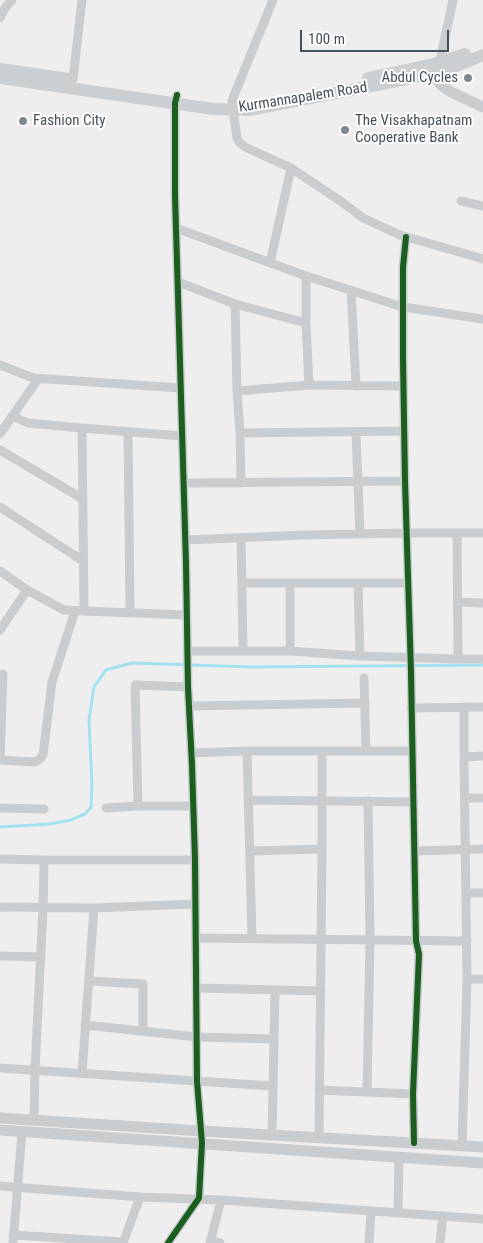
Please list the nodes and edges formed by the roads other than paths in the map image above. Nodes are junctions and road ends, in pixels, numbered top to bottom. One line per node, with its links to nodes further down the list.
1 (12, 0): 5 (street)
2 (82, 0): 12 (street)
3 (273, 0): 14 (street)
4 (453, 0): 8 (street)
5 (0, 18)
6 (483, 47): 8 (main road)
7 (483, 55): 10 (main road, Kurmannapalem Road)
8 (442, 62): 14 (main road)
9 (0, 69): 12 (main road)
10 (432, 74): 14 (main road, Kurmannapalem Road); 15 (street)
11 (0, 78): 13 (main road, Kurmannapalem Road)
12 (72, 79): 13 (main road)
13 (176, 99): 14 (main road, Kurmannapalem Road); 19 (street)
14 (233, 106): 16 (street)
15 (483, 107)
16 (291, 168): 20 (street); 22 (street)
17 (461, 201): 18 (street)
18 (483, 206)
19 (176, 228): 22 (street); 24 (street)
20 (406, 237): 21 (street); 27 (street)
21 (483, 259)
22 (270, 263): 23 (street)
23 (306, 276): 25 (street); 29 (street)
24 (178, 282): 26 (street); 35 (street)
25 (351, 290): 27 (street); 33 (street)
26 (235, 304): 29 (street); 36 (street)
27 (403, 307): 28 (street); 34 (street)
28 (483, 319)
29 (306, 323): 32 (street)
30 (0, 365): 31 (street)
31 (38, 378): 35 (street); 37 (street)
32 (309, 386): 33 (street); 36 (street)
33 (356, 386): 34 (street)
34 (403, 386): 39 (street)
35 (181, 388): 44 (street)
36 (237, 392): 41 (street)
37 (12, 416): 38 (street); 43 (street)
38 (82, 428): 40 (street); 50 (street)
39 (404, 431): 42 (street); 47 (street)
40 (128, 432): 44 (street); 68 (street)
41 (240, 433): 42 (street); 49 (street)
42 (356, 433): 46 (street)
43 (0, 434)
44 (182, 436): 48 (street)
45 (0, 450): 50 (street)
46 (358, 481): 47 (street); 49 (street); 55 (street)
47 (405, 481): 52 (street)
48 (184, 483): 49 (street); 57 (street)
49 (241, 483)
50 (83, 499): 58 (street)
51 (0, 508): 58 (street)
52 (406, 533): 53 (street); 55 (street); 63 (street)
53 (457, 533): 54 (street); 65 (street)
54 (483, 533)
55 (360, 534): 56 (street)
56 (241, 538): 57 (street); 60 (street)
57 (186, 540): 69 (street)
58 (83, 561): 67 (street)
59 (0, 571): 64 (street)
60 (242, 583): 61 (street); 71 (street)
61 (290, 583): 62 (street); 72 (street)
62 (358, 583): 63 (street); 73 (street)
63 (408, 583): 77 (street)
64 (27, 590): 67 (street); 70 (street)
65 (458, 602): 66 (street); 74 (street)
66 (483, 603)
67 (79, 611): 68 (street); 93 (street)
68 (130, 613): 69 (street)
69 (186, 615): 76 (street)
70 (1, 627)
71 (243, 651): 72 (street); 76 (street)
72 (290, 651): 73 (street)
73 (360, 656): 77 (street)
74 (458, 659): 75 (street); 77 (street)
75 (483, 659)
76 (187, 660): 80 (street)
77 (410, 663): 85 (street)
78 (3, 674): 93 (street)
79 (364, 678): 81 (street)
80 (188, 687): 82 (street); 100 (street)
81 (364, 703): 82 (street); 89 (street)
82 (189, 706): 90 (street)
83 (464, 707): 84 (street); 85 (street); 92 (street)
84 (483, 707)
85 (412, 708): 86 (street)
86 (412, 750): 89 (street); 99 (street)
87 (247, 751): 88 (street); 90 (street); 96 (street)
88 (322, 751): 89 (street); 97 (street)
89 (366, 751)
90 (192, 753): 101 (street)
91 (483, 756): 92 (street)
92 (464, 757): 94 (street)
93 (0, 760)
94 (464, 798): 95 (street); 107 (street)
95 (483, 798)
96 (248, 800): 97 (street); 108 (street)
97 (322, 801): 98 (street); 106 (street)
98 (368, 801): 99 (street); 122 (street)
99 (414, 802): 109 (street)
100 (138, 806): 101 (street); 104 (street)
101 (193, 806): 112 (street)
102 (0, 808): 103 (street)
103 (44, 808)
104 (106, 808)
105 (483, 849): 107 (street)
106 (322, 850): 108 (street); 121 (street)
107 (465, 850): 109 (street); 113 (street)
108 (250, 851): 120 (street)
109 (415, 851): 123 (street)
110 (0, 859): 111 (street)
111 (44, 860): 112 (street); 117 (street)
112 (195, 860): 115 (street)
113 (466, 893): 114 (street); 124 (street)
114 (483, 893)
115 (195, 904): 118 (street); 119 (street)
116 (0, 907): 117 (street)
117 (43, 908): 118 (street); 126 (street)
118 (94, 908): 129 (street)
119 (196, 938): 120 (street); 130 (street)
120 (252, 939): 121 (street)
121 (321, 940): 122 (street); 132 (street)
122 (370, 940): 123 (street); 143 (street)
123 (416, 940): 124 (street); 144 (street)
124 (467, 941): 127 (street)
125 (0, 956): 126 (street)
126 (41, 957): 138 (street)
127 (467, 979): 128 (street); 154 (street)
128 (483, 979)
129 (90, 981): 133 (street); 134 (street)
130 (196, 988): 131 (street); 135 (street)
131 (275, 990): 132 (street); 136 (street)
132 (321, 991): 142 (street)
133 (85, 1025): 134 (street); 139 (street)
134 (143, 1031): 135 (street)
135 (197, 1037): 136 (street); 140 (street)
136 (274, 1039): 141 (street)
137 (0, 1068): 138 (street)
138 (35, 1070): 139 (street); 146 (street)
139 (82, 1073): 140 (street)
140 (197, 1081): 141 (street); 148 (street)
141 (272, 1086): 150 (street)
142 (319, 1090): 143 (street); 151 (street)
143 (367, 1092): 144 (street)
144 (413, 1094): 153 (street)
145 (0, 1118): 146 (street)
146 (34, 1119): 148 (street)
147 (0, 1130): 149 (street)
148 (201, 1131): 150 (street); 152 (street)
149 (22, 1132): 152 (street); 159 (street)
150 (272, 1135): 151 (street)
151 (319, 1137): 153 (street)
152 (202, 1143): 156 (street); 161 (street)
153 (414, 1143): 154 (street)
154 (462, 1146): 155 (street)
155 (483, 1147)
156 (399, 1158): 157 (street); 164 (street)
157 (483, 1163)
158 (0, 1186): 159 (street)
159 (18, 1187): 160 (street); 167 (street)
160 (140, 1197): 161 (street); 169 (street)
161 (199, 1198): 162 (street); 170 (street)
162 (221, 1200): 163 (street); 168 (street)
163 (371, 1211): 164 (street); 172 (street)
164 (398, 1213): 165 (street)
165 (443, 1216): 166 (street); 173 (street)
166 (483, 1219)
167 (13, 1239): 169 (street)
168 (210, 1242): 171 (street)
169 (123, 1243)
170 (168, 1243)
171 (220, 1243)
172 (369, 1243)
173 (440, 1243)

